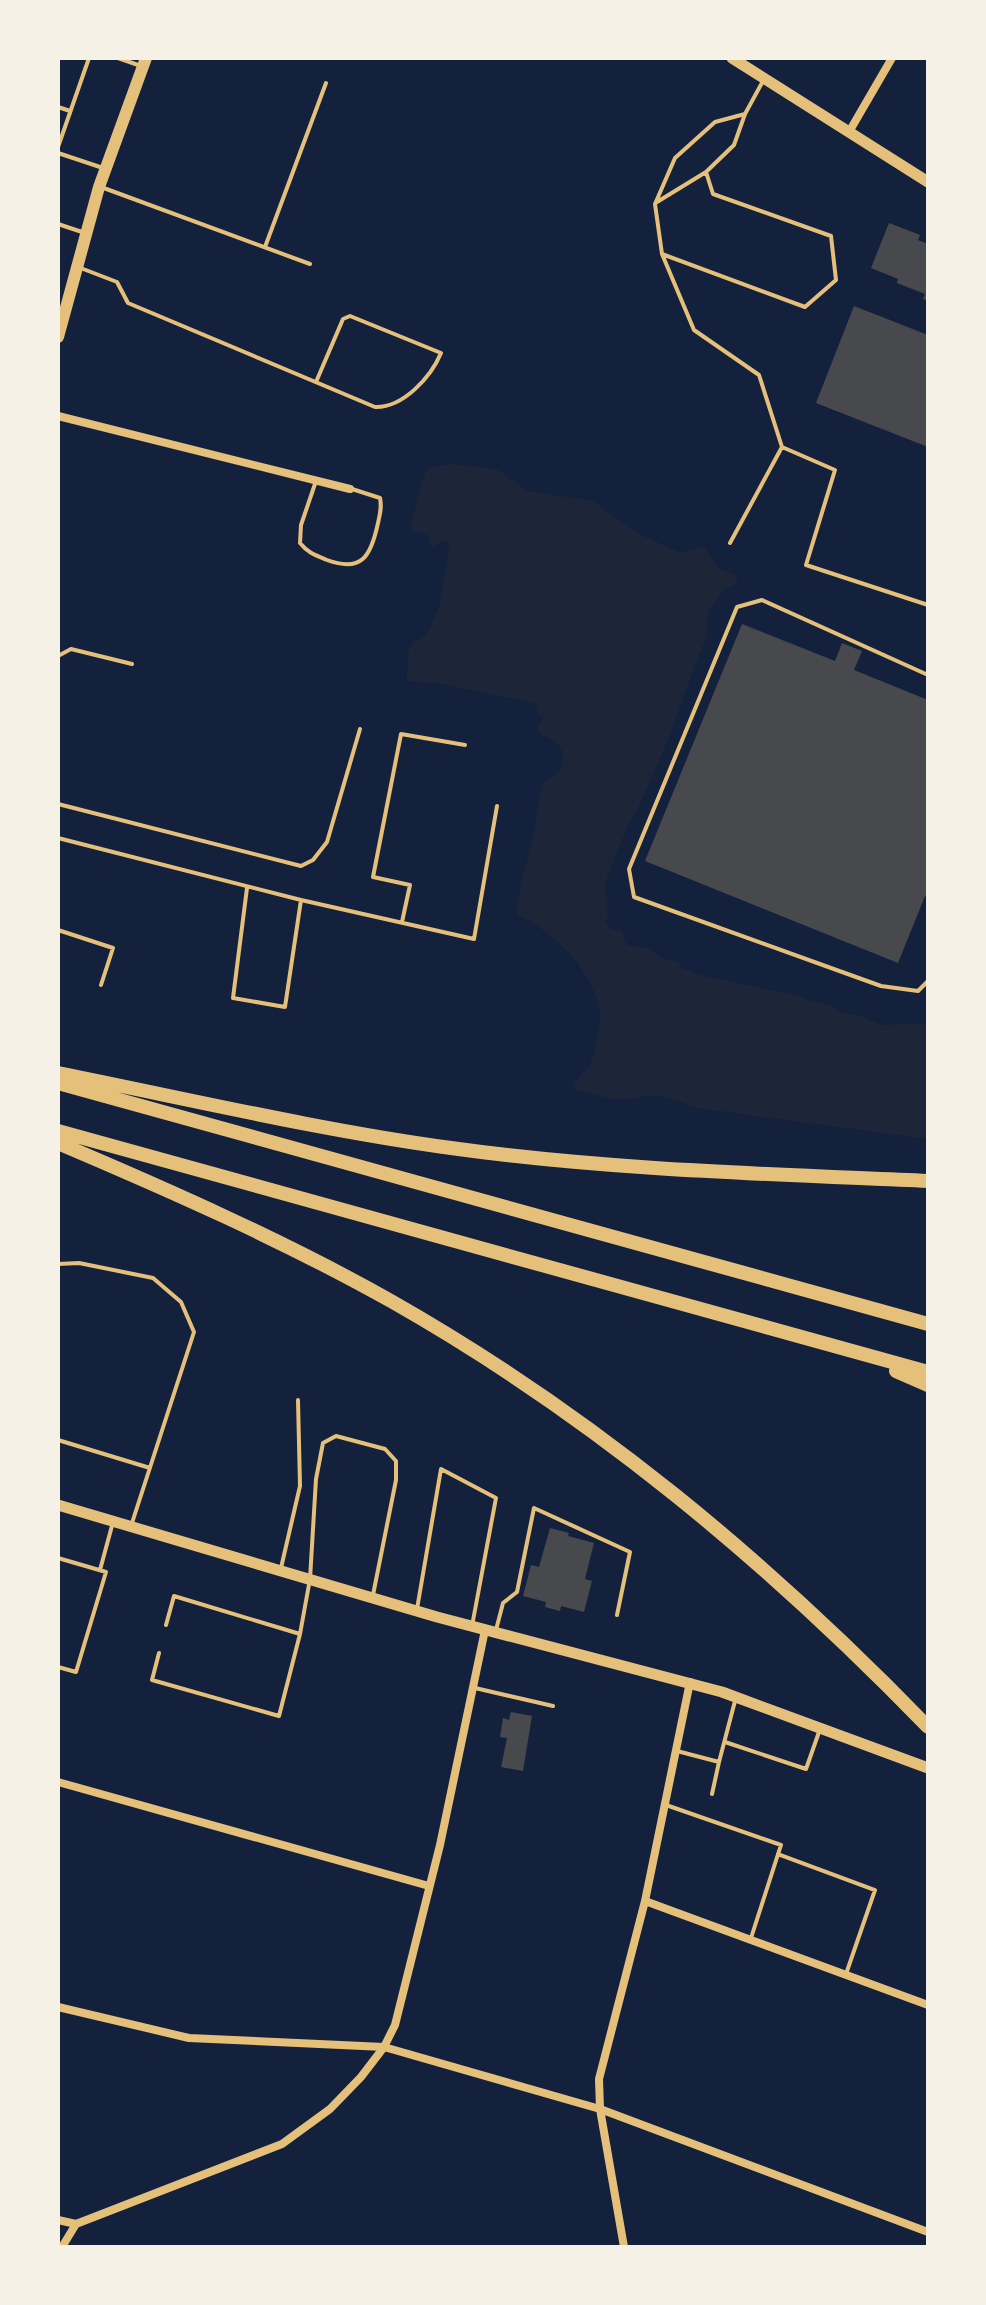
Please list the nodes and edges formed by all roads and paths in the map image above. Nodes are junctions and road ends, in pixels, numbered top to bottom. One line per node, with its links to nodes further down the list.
1 (89, 58): 9 (lane)
2 (118, 58): 5 (lane)
3 (732, 58): 6 (main road)
4 (892, 58): 11 (street)
5 (145, 62): 13 (main road)
6 (764, 78): 10 (lane); 11 (main road)
7 (326, 83): 20 (lane)
8 (58, 107): 9 (lane)
9 (70, 111): 12 (lane)
10 (745, 114): 14 (lane); 17 (lane)
11 (849, 132): 15 (main road)
12 (58, 150): 13 (lane)
13 (105, 169): 16 (main road)
14 (706, 172): 17 (lane); 21 (lane)
15 (928, 182)
16 (99, 187): 19 (main road); 20 (lane)
17 (655, 204): 21 (lane)
18 (58, 224): 19 (lane)
19 (85, 233): 23 (main road)
20 (265, 247): 22 (lane)
21 (662, 254): 27 (lane)
22 (310, 264)
23 (76, 266): 24 (main road); 25 (lane)
24 (58, 337)
25 (316, 382): 25 (lane)
26 (58, 416): 28 (street)
27 (782, 447): 30 (lane); 31 (lane)
28 (316, 481): 29 (street); 29 (lane)
29 (350, 489)
30 (730, 543)
31 (928, 605)
32 (58, 656): 33 (lane)
33 (132, 664)
34 (928, 675): 44 (lane)
35 (360, 729): 37 (lane)
36 (465, 745): 42 (lane)
37 (58, 804)
38 (497, 806): 42 (lane)
39 (58, 838): 40 (lane)
40 (247, 888): 41 (lane); 41 (lane)
41 (301, 900): 42 (lane)
42 (402, 922)
43 (58, 930): 45 (lane)
44 (928, 981)
45 (101, 985)
46 (58, 1073): 50 (highway)
47 (58, 1083): 52 (highway)
48 (58, 1131): 53 (highway)
49 (58, 1143): 80 (highway)
50 (928, 1181)
51 (58, 1264): 58 (lane)
52 (928, 1324)
53 (840, 1348): 54 (highway); 55 (highway)
54 (928, 1372)
55 (928, 1385)
56 (298, 1400): 64 (lane)
57 (58, 1440): 58 (lane)
58 (150, 1468): 61 (lane)
59 (58, 1505): 60 (main road)
60 (114, 1521): 61 (main road); 63 (lane)
61 (131, 1526): 64 (main road)
62 (58, 1558): 63 (lane)
63 (100, 1570): 74 (lane)
64 (280, 1570): 65 (main road)
65 (310, 1579): 66 (main road); 66 (lane); 72 (lane)
66 (373, 1598): 67 (main road)
67 (416, 1611): 70 (main road); 70 (lane)
68 (617, 1615): 71 (lane)
69 (166, 1625): 72 (lane)
70 (472, 1627): 71 (main road)
71 (490, 1631): 75 (main road); 76 (street)
72 (300, 1634): 73 (lane)
73 (159, 1653)
74 (58, 1667)
75 (690, 1682): 77 (main road); 82 (street)
76 (473, 1688): 78 (lane); 89 (street)
77 (737, 1697): 79 (main road); 81 (lane)
78 (553, 1706)
79 (820, 1727): 81 (lane); 84 (main road)
80 (928, 1727)
81 (725, 1742): 83 (lane)
82 (675, 1750): 83 (lane); 87 (street)
83 (719, 1762): 86 (lane)
84 (928, 1768)
85 (58, 1782): 89 (street)
86 (712, 1794)
87 (664, 1804): 88 (lane); 90 (street)
88 (778, 1854): 91 (lane); 92 (lane)
89 (429, 1886): 95 (street)
90 (645, 1901): 91 (street); 96 (street)
91 (750, 1940): 92 (street)
92 (845, 1975): 93 (street)
93 (928, 2005)
94 (58, 2007): 95 (street)
95 (384, 2047): 96 (street); 98 (street)
96 (600, 2109): 99 (street); 101 (street)
97 (58, 2220): 98 (street)
98 (76, 2224): 100 (street)
99 (928, 2232)
100 (62, 2247)
101 (624, 2247)

